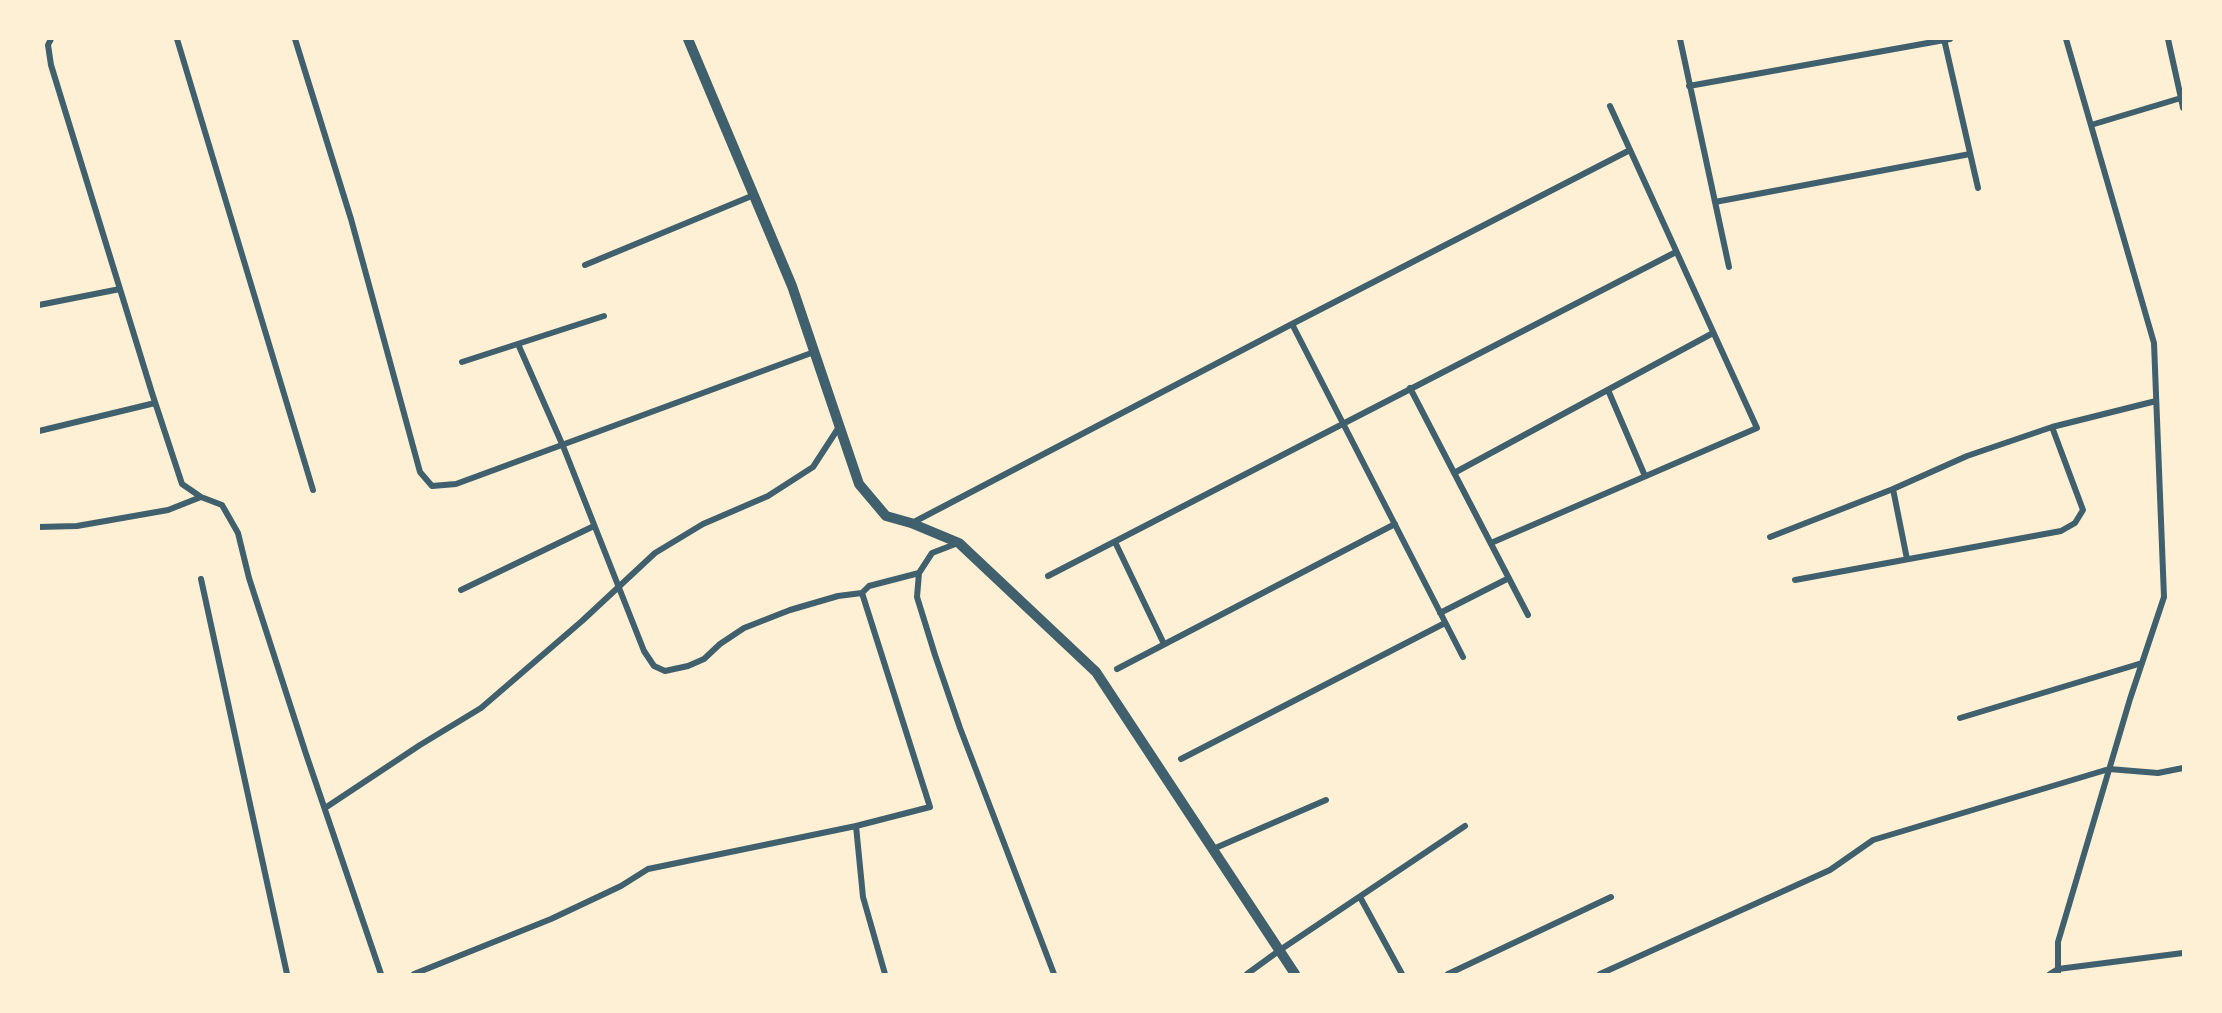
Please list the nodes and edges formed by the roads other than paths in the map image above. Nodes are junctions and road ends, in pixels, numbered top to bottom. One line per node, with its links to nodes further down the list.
1 (51, 39): 22 (street)
2 (177, 39): 42 (street)
3 (295, 39): 38 (street)
4 (688, 39): 17 (street)
5 (1680, 39): 9 (street)
6 (1946, 39): 9 (street); 15 (street)
7 (2066, 39): 13 (street)
8 (2168, 39): 10 (street)
9 (1689, 87): 18 (street)
10 (2181, 98): 12 (street); 13 (street)
11 (1610, 106): 14 (street)
12 (2183, 108)
13 (2091, 125): 32 (street)
14 (1630, 150): 19 (street); 25 (street)
15 (1970, 154): 16 (street); 18 (street)
16 (1978, 188)
17 (754, 195): 20 (street); 28 (street)
18 (1715, 202): 21 (street)
19 (1676, 252): 26 (street); 30 (street)
20 (585, 265)
21 (1729, 267)
22 (120, 289): 23 (street); 33 (street)
23 (39, 305)
24 (604, 316): 27 (street)
25 (1292, 324): 34 (street); 44 (street)
26 (1713, 333): 31 (street); 40 (street)
27 (518, 344): 29 (street); 38 (street)
28 (814, 352): 35 (street); 38 (street)
29 (462, 362)
30 (1410, 388): 34 (street); 39 (street)
31 (1608, 390): 39 (street); 40 (street)
32 (2156, 401): 36 (street); 66 (street)
33 (155, 404): 37 (street); 43 (street)
34 (1343, 423): 45 (street); 49 (street)
35 (840, 426): 44 (street); 58 (street)
36 (2052, 427): 41 (street); 52 (street)
37 (39, 430)
38 (563, 446): 46 (street)
39 (1455, 473): 51 (street)
40 (1645, 476): 51 (street)
41 (1893, 489): 48 (street); 52 (street)
42 (313, 490)
43 (201, 497): 47 (street); 73 (street)
44 (911, 523): 50 (street)
45 (1395, 524): 61 (street); 64 (street)
46 (594, 526): 58 (street); 59 (street)
47 (39, 527)
48 (1770, 537)
49 (1115, 542): 54 (street); 64 (street)
50 (959, 543): 53 (street); 76 (street)
51 (1491, 543): 55 (street)
52 (1907, 559): 57 (street)
53 (919, 573): 60 (street); 86 (street)
54 (1048, 576)
55 (1509, 578): 61 (street); 62 (street)
56 (201, 579): 82 (street)
57 (1795, 580)
58 (618, 588): 60 (street); 73 (street)
59 (460, 590)
60 (862, 593): 74 (street)
61 (1440, 613): 63 (street)
62 (1528, 615)
63 (1445, 623): 65 (street); 69 (street)
64 (1164, 644): 67 (street)
65 (1463, 657)
66 (2142, 663): 68 (street); 71 (street)
67 (1117, 669)
68 (1960, 718)
69 (1181, 759)
70 (2183, 768): 71 (street)
71 (2109, 769): 81 (street); 91 (street)
72 (1326, 800): 76 (street)
73 (325, 808): 83 (street)
74 (856, 826): 84 (street); 85 (street)
75 (1465, 826): 77 (street)
76 (1212, 849): 79 (street)
77 (1360, 897): 79 (street); 89 (street)
78 (1611, 897): 90 (street)
79 (1280, 950): 87 (street); 88 (street)
80 (2183, 952): 81 (street)
81 (2058, 971): 92 (street)
82 (287, 974)
83 (381, 974)
84 (414, 974)
85 (885, 974)
86 (1054, 974)
87 (1248, 974)
88 (1295, 974)
89 (1402, 974)
90 (1448, 974)
91 (1600, 974)
92 (2050, 974)

